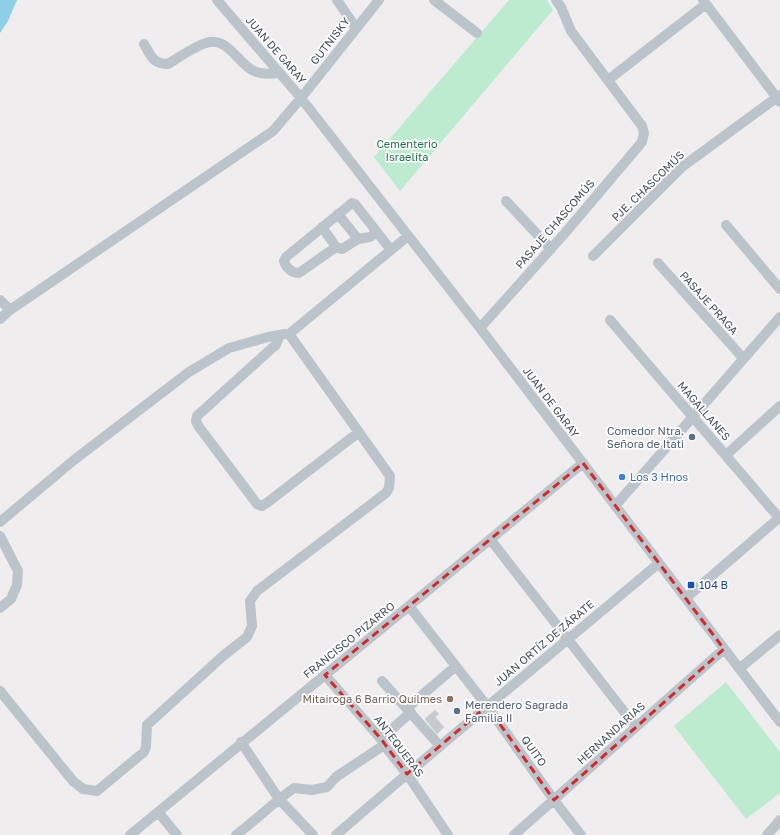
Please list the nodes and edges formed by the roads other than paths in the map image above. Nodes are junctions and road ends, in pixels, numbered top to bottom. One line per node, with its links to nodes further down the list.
1 (217, 0): 10 (street, JUAN DE GARAY)
2 (337, 0): 7 (street)
3 (379, 0): 7 (street, GUTNISKY)
4 (434, 0): 8 (street)
5 (556, 0): 11 (street)
6 (705, 2): 11 (street); 13 (street)
7 (356, 28): 12 (street, GUTNISKY)
8 (477, 33)
9 (144, 44): 10 (street)
10 (279, 72): 12 (street, JUAN DE GARAY)
11 (608, 80): 22 (street, PASAJE CHASCOMÚS)
12 (301, 98): 19 (street, JUAN DE GARAY); 28 (street, GUTNISKY)
13 (779, 98): 24 (street, PJE. CHASCOMÚS)
14 (506, 201): 22 (street)
15 (338, 214): 17 (street); 18 (street); 20 (street)
16 (726, 225): 26 (street)
17 (322, 227): 21 (street); 21 (street)
18 (377, 232): 20 (street); 23 (street)
19 (408, 236): 23 (street); 32 (street, JUAN DE GARAY)
20 (358, 239): 21 (street)
21 (336, 247)
22 (551, 249): 32 (street, PASAJE CHASCOMÚS)
23 (391, 250): 33 (street)
24 (593, 256)
25 (658, 263): 34 (street, PASAJE PRAGA)
26 (780, 289)
27 (0, 300): 28 (street)
28 (10, 310): 30 (street, GUTNISKY)
29 (780, 317): 34 (street)
30 (0, 318)
31 (610, 320): 36 (street, MAGALLANES)
32 (480, 328): 39 (street, JUAN DE GARAY)
33 (285, 334): 37 (street); 37 (street); 42 (street)
34 (743, 358): 36 (street)
35 (780, 406): 38 (street)
36 (692, 417): 38 (street, MAGALLANES); 40 (street)
37 (359, 432): 56 (street)
38 (726, 455): 41 (street, MAGALLANES)
39 (583, 462): 40 (street, JUAN DE GARAY); 44 (street, FRANCISCO PIZARRO)
40 (615, 506): 45 (street, JUAN DE GARAY)
41 (780, 518): 46 (street)
42 (0, 522)
43 (0, 536): 48 (street)
44 (490, 540): 47 (street, FRANCISCO PIZARRO); 50 (street)
45 (659, 563): 46 (street, JUAN DE GARAY); 50 (street, JUAN ORTÍZ DE ZÁRATE)
46 (686, 598): 51 (street, JUAN DE GARAY)
47 (409, 606): 52 (street, QUITO); 54 (street, FRANCISCO PIZARRO)
48 (0, 608)
49 (780, 634): 53 (street)
50 (568, 640): 57 (street, JUAN ORTÍZ DE ZÁRATE); 60 (street)
51 (724, 648): 53 (street, JUAN DE GARAY); 60 (street, HERNANDARIAS)
52 (456, 666): 57 (street, QUITO); 58 (street)
53 (740, 668): 59 (street, JUAN DE GARAY)
54 (325, 675): 61 (street, FRANCISCO PIZARRO); 62 (street, ANTEQUERAS)
55 (382, 681): 58 (street)
56 (0, 691)
57 (487, 706): 63 (street, JUAN ORTÍZ DE ZÁRATE); 66 (street, QUITO)
58 (409, 710): 62 (street); 63 (street)
59 (780, 722)
60 (636, 727): 66 (street, HERNANDARIAS)
61 (241, 742): 65 (street); 67 (street, FRANCISCO PIZARRO)
62 (382, 742): 64 (street, ANTEQUERAS); 65 (street)
63 (440, 746): 64 (street, JUAN ORTÍZ DE ZÁRATE)
64 (407, 774): 73 (street, JUAN ORTÍZ DE ZÁRATE); 74 (street, ANTEQUERAS)
65 (279, 799): 71 (street); 72 (street)
66 (554, 800): 75 (street, HERNANDARIAS); 76 (street, QUITO)
67 (158, 812): 69 (street, FRANCISCO PIZARRO); 70 (street)
68 (780, 820): 77 (street)
69 (130, 835)
70 (177, 835)
71 (236, 835)
72 (313, 835)
73 (336, 835)
74 (448, 835)
75 (514, 835)
76 (581, 835)
77 (767, 835)

